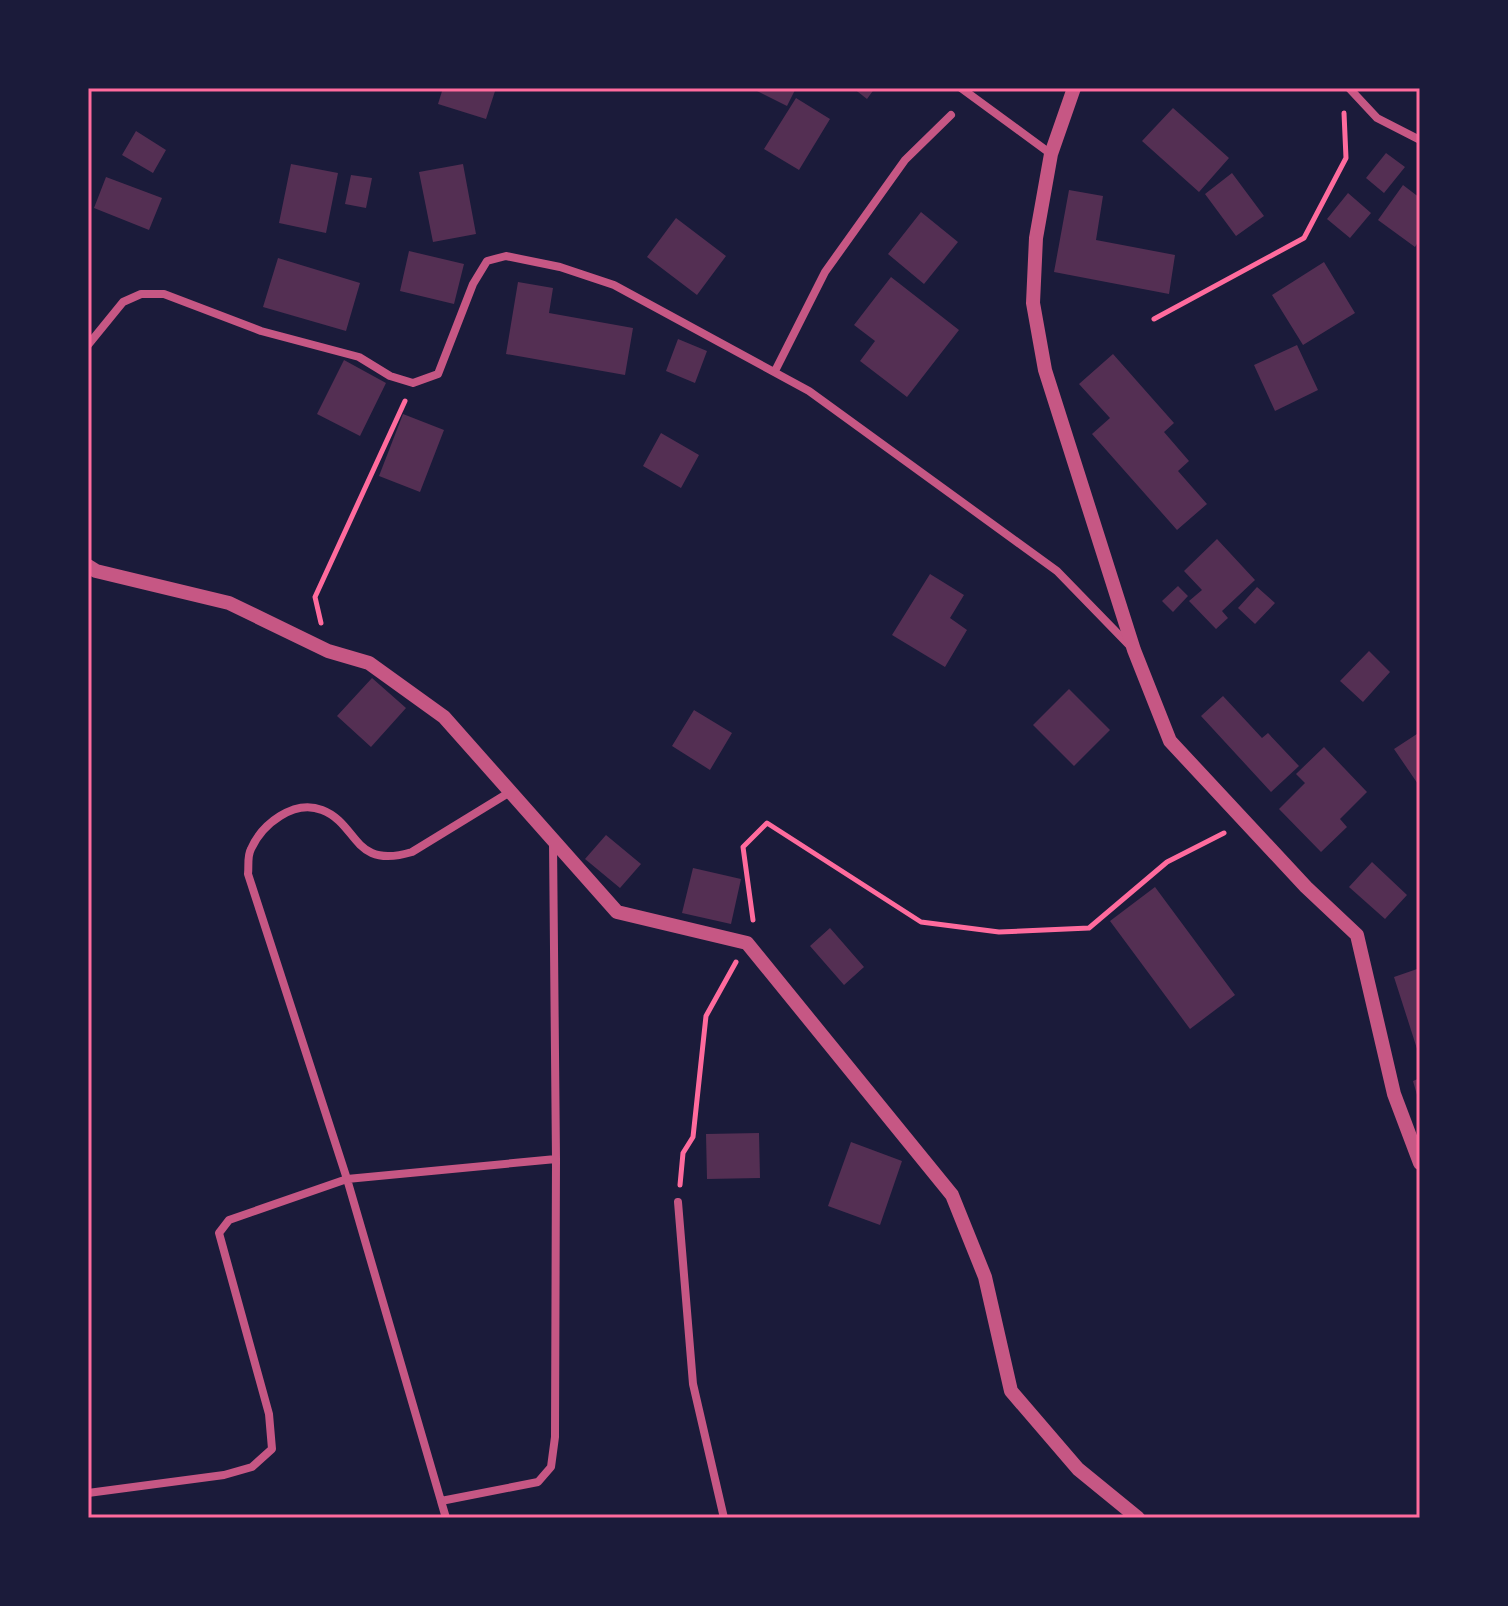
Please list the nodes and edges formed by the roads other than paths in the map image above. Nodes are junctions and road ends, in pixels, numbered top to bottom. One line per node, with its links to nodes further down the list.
1 (961, 88): 6 (street)
2 (1074, 88): 6 (street)
3 (1349, 88): 5 (street)
4 (951, 115): 8 (street)
5 (1420, 140)
6 (1051, 154): 10 (street)
7 (88, 345): 8 (street)
8 (775, 371): 10 (street)
9 (88, 566): 11 (street)
10 (1134, 650): 14 (street)
11 (510, 792): 12 (street); 15 (street)
12 (553, 841): 13 (street); 21 (street)
13 (556, 1159): 15 (street); 18 (street)
14 (1420, 1163)
15 (347, 1179): 17 (street); 18 (street)
16 (678, 1202): 20 (street)
17 (88, 1493)
18 (441, 1501): 19 (street)
19 (446, 1518)
20 (724, 1518)
21 (1138, 1518)

